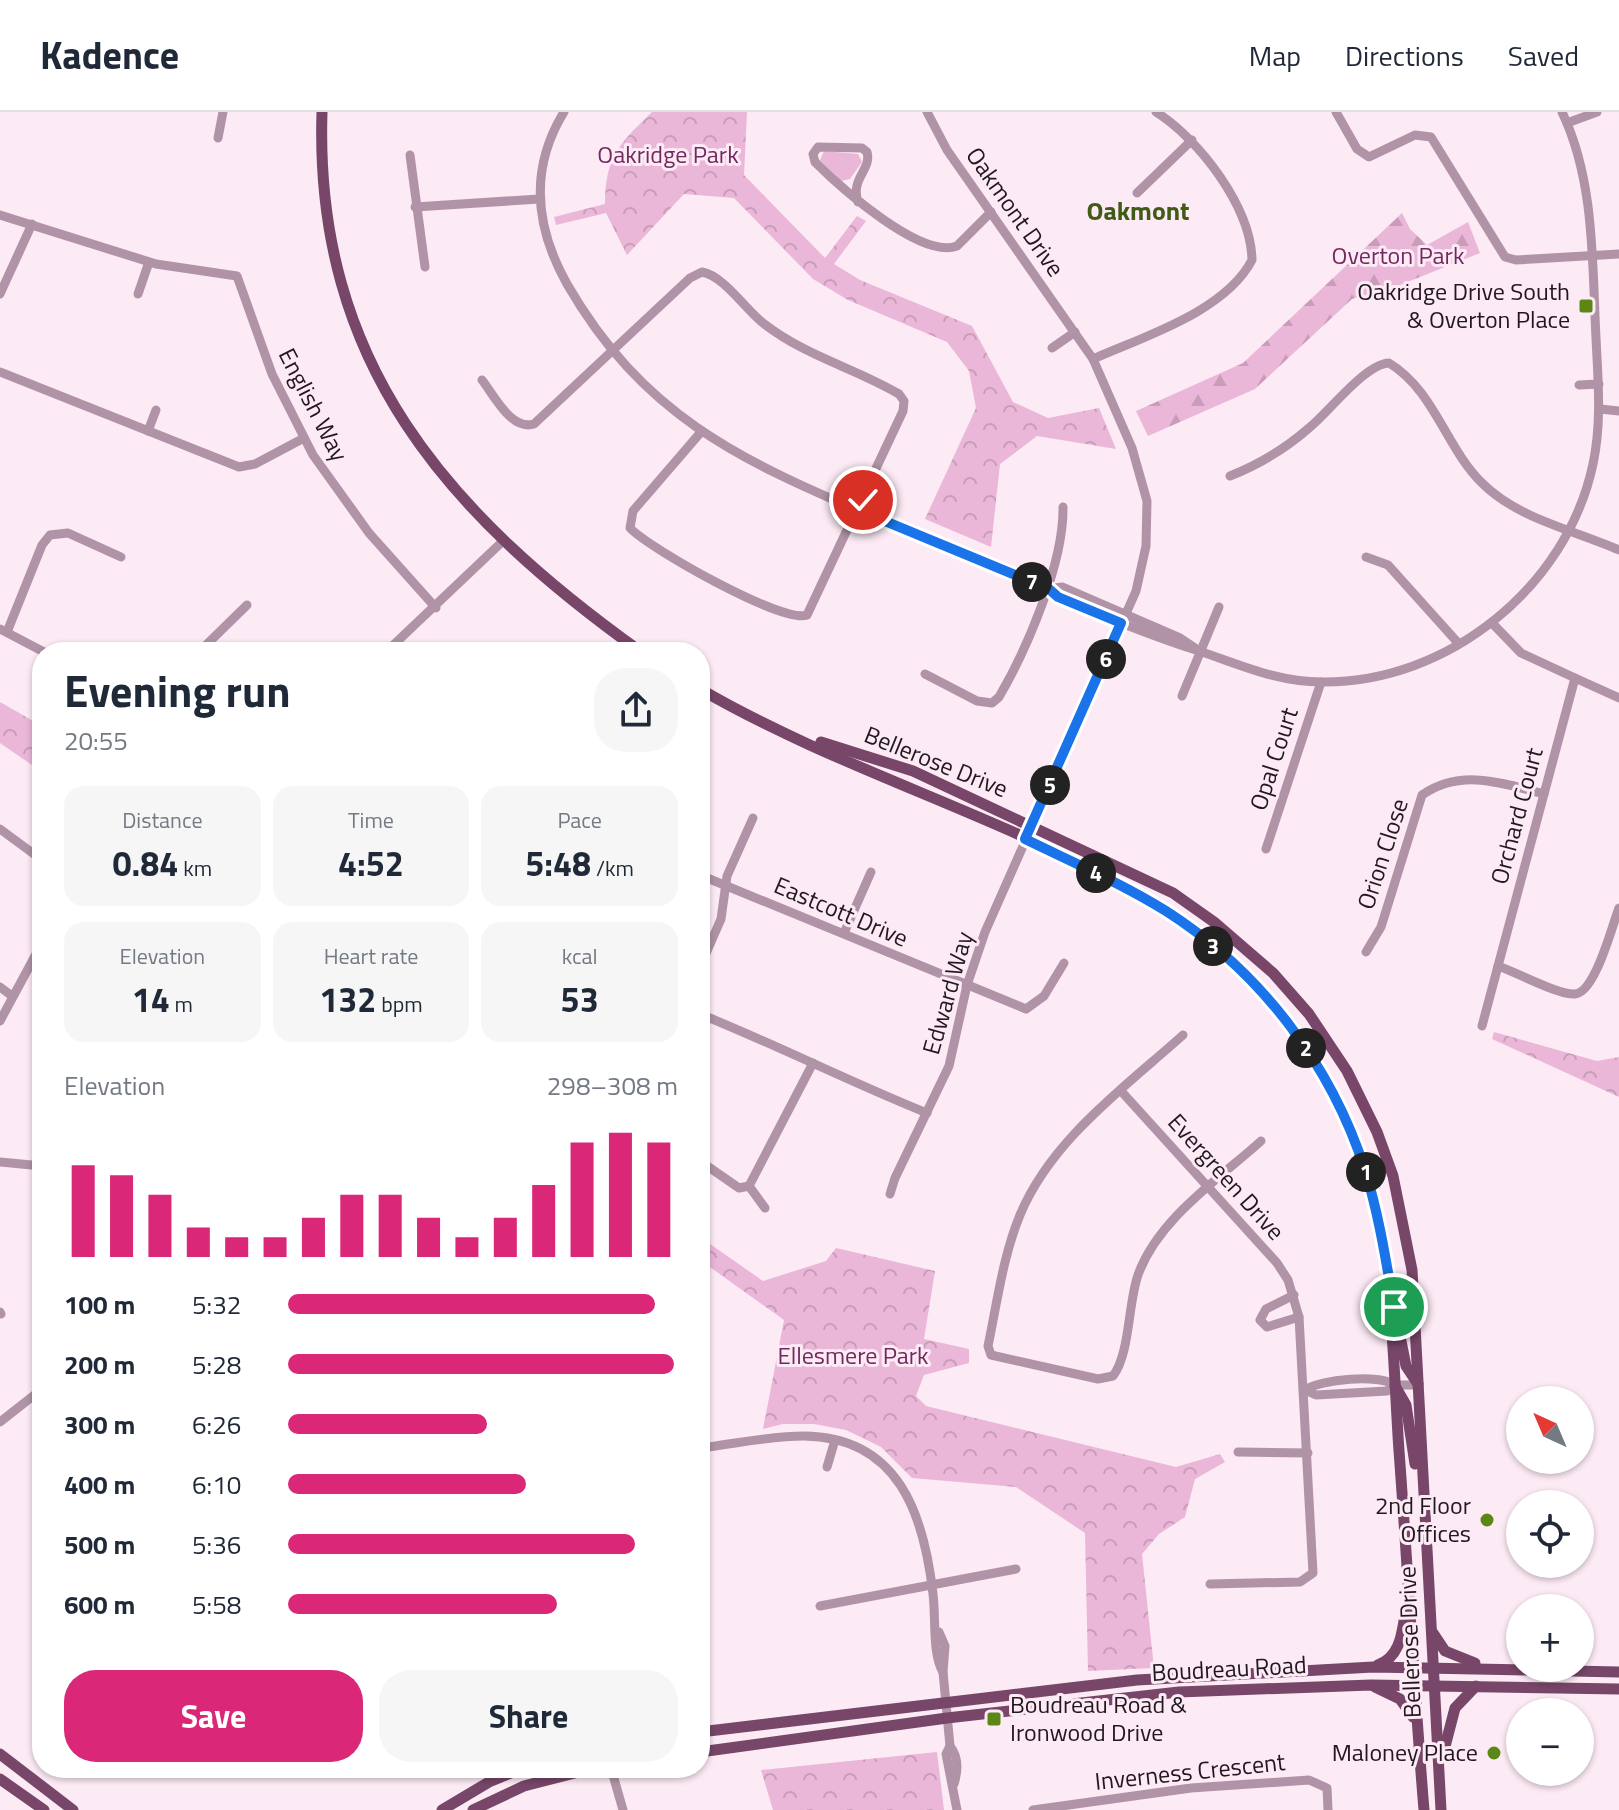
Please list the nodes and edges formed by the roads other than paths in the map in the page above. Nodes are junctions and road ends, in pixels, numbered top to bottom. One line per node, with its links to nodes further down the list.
1 (223, 112): 10 (street)
2 (322, 112): 44 (main road)
3 (564, 112): 14 (street)
4 (927, 112): 17 (street, Oakmont Drive)
5 (1156, 112): 11 (street)
6 (1336, 112): 21 (street)
7 (1562, 112): 9 (street)
8 (1597, 112): 9 (street)
9 (1567, 123): 21 (street)
10 (218, 138)
11 (1192, 140): 13 (street); 29 (street)
12 (410, 155): 16 (street)
13 (1137, 193)
14 (539, 199): 16 (street); 27 (street)
15 (858, 202): 15 (street); 17 (street)
16 (415, 207): 23 (street)
17 (991, 212): 26 (street, Oakmont Drive)
18 (0, 215): 19 (street, English Way)
19 (32, 224): 22 (street, English Way); 24 (street)
20 (1619, 254): 21 (street)
21 (1591, 255): 32 (street)
22 (149, 262): 25 (street); 39 (street, English Way)
23 (425, 267)
24 (0, 294)
25 (138, 294)
26 (1075, 332): 28 (street); 29 (street, Oakmont Drive)
27 (612, 348): 31 (street); 38 (street); 42 (street)
28 (1052, 348)
29 (1093, 359): 52 (street, Oakmont Drive)
30 (0, 372): 37 (street)
31 (482, 380)
32 (1599, 384): 33 (street); 34 (street)
33 (1579, 385)
34 (1600, 409): 36 (street); 43 (street)
35 (156, 410): 37 (street)
36 (1619, 411)
37 (148, 431): 39 (street)
38 (701, 432): 42 (street); 42 (street)
39 (304, 438): 51 (street, English Way)
40 (1230, 476): 43 (street)
41 (1063, 507): 48 (street)
42 (858, 510): 48 (street)
43 (1569, 530): 45 (street); 53 (street)
44 (503, 541): 51 (street); 57 (main road)
45 (1619, 550)
46 (121, 557): 54 (street)
47 (1366, 557): 58 (street)
48 (1049, 589): 52 (street); 61 (street)
49 (247, 605): 55 (street)
50 (1219, 607): 60 (street)
51 (436, 608): 56 (street)
52 (1123, 618): 60 (street); 70 (street, Oakmont Drive)
53 (1492, 623): 58 (street); 62 (street)
54 (4, 631): 59 (street)
55 (209, 642)
56 (397, 642)
57 (627, 642)
58 (1459, 644): 63 (street)
59 (32, 646)
60 (1200, 651): 63 (street); 65 (street)
61 (925, 674)
62 (1575, 678): 66 (street); 68 (street, Orchard Court)
63 (1321, 682): 73 (street, Opal Court)
64 (710, 694): 67 (main road, Bellerose Drive)
65 (1182, 696)
66 (1619, 698)
67 (769, 725): 70 (main road, Bellerose Drive); 72 (main road, Bellerose Drive)
68 (1544, 794): 81 (street, Orion Close); 84 (street, Orchard Court)
69 (753, 818): 77 (street)
70 (1032, 824): 72 (street, Oakmont Drive); 107 (main road, Bellerose Drive)
71 (0, 829): 74 (street)
72 (1025, 839): 85 (street, Edward Way); 103 (main road, Bellerose Drive)
73 (1266, 849)
74 (32, 853)
75 (871, 872): 79 (street)
76 (710, 879): 77 (street, Eastcott Drive)
77 (727, 886): 79 (street, Eastcott Drive); 80 (street)
78 (1619, 908): 84 (street)
79 (844, 933): 85 (street, Eastcott Drive)
80 (710, 946)
81 (1366, 952)
82 (32, 961): 87 (street)
83 (1064, 963): 85 (street, Eastcott Drive)
84 (1498, 966): 90 (street, Orchard Court)
85 (967, 985): 94 (street, Edward Way)
86 (0, 987): 87 (street)
87 (12, 996): 89 (street)
88 (710, 1018): 92 (street)
89 (0, 1021)
90 (1482, 1026)
91 (1183, 1035): 93 (street)
92 (813, 1063): 94 (street); 99 (street)
93 (1121, 1091): 100 (street, Evergreen Drive); 100 (street)
94 (927, 1113): 101 (street, Edward Way)
95 (1261, 1141): 100 (street)
96 (0, 1162): 97 (street)
97 (32, 1165)
98 (710, 1168): 99 (street)
99 (749, 1186): 102 (street)
100 (1209, 1188): 104 (street, Evergreen Drive)
101 (890, 1194)
102 (765, 1208)
103 (1383, 1247): 106 (main road, Bellerose Drive); 107 (main road)
104 (1294, 1295): 105 (street, Evergreen Drive); 105 (street)
105 (1299, 1317): 108 (street, Evergreen Drive)
106 (1394, 1385): 107 (street); 108 (street); 116 (main road); 120 (main road, Bellerose Drive)
107 (1418, 1385): 116 (main road, Bellerose Drive)
108 (1305, 1390): 114 (street, Evergreen Drive)
109 (32, 1397): 110 (street)
110 (0, 1422)
111 (835, 1440): 112 (street); 115 (street); 118 (street)
112 (710, 1447)
113 (1238, 1452): 114 (street)
114 (1308, 1453): 119 (street, Evergreen Drive)
115 (827, 1467)
116 (1424, 1524): 122 (main road, Bellerose Drive)
117 (1016, 1569): 118 (street)
118 (932, 1584): 121 (street); 133 (street)
119 (1210, 1584)
120 (1409, 1592): 123 (main road); 124 (main road, Bellerose Drive)
121 (820, 1606)
122 (1429, 1621): 125 (main road, Bellerose Drive); 126 (main road)
123 (1373, 1667): 124 (main road, Boudreau Road); 133 (main road, Boudreau Road)
124 (1414, 1668): 125 (main road, Boudreau Road); 129 (main road, Bellerose Drive)
125 (1431, 1668): 126 (main road, Boudreau Road); 130 (main road, Bellerose Drive)
126 (1495, 1668): 127 (main road, Boudreau Road)
127 (1619, 1672)
128 (1371, 1685): 129 (main road, Boudreau Road); 134 (main road, Boudreau Road); 135 (main road)
129 (1414, 1685): 130 (main road, Boudreau Road); 135 (main road, Bellerose Drive)
130 (1433, 1685): 131 (main road, Boudreau Road); 143 (main road, Bellerose Drive)
131 (1477, 1686): 132 (main road, Boudreau Road); 143 (main road)
132 (1619, 1689)
133 (946, 1700): 134 (street); 136 (main road, Boudreau Road)
134 (947, 1718): 137 (main road, Boudreau Road); 149 (street)
135 (1416, 1728): 152 (main road, Bellerose Drive)
136 (710, 1731)
137 (710, 1751)
138 (0, 1754): 145 (main road)
139 (499, 1778): 146 (main road)
140 (555, 1778): 147 (main road)
141 (614, 1778): 148 (street)
142 (0, 1779): 144 (main road)
143 (1439, 1784): 153 (main road, Bellerose Drive)
144 (44, 1810)
145 (73, 1810)
146 (442, 1810)
147 (473, 1810)
148 (623, 1810)
149 (957, 1810)
150 (1033, 1810): 151 (street, Inverness Crescent)
151 (1328, 1810)
152 (1424, 1810)
153 (1441, 1810)

